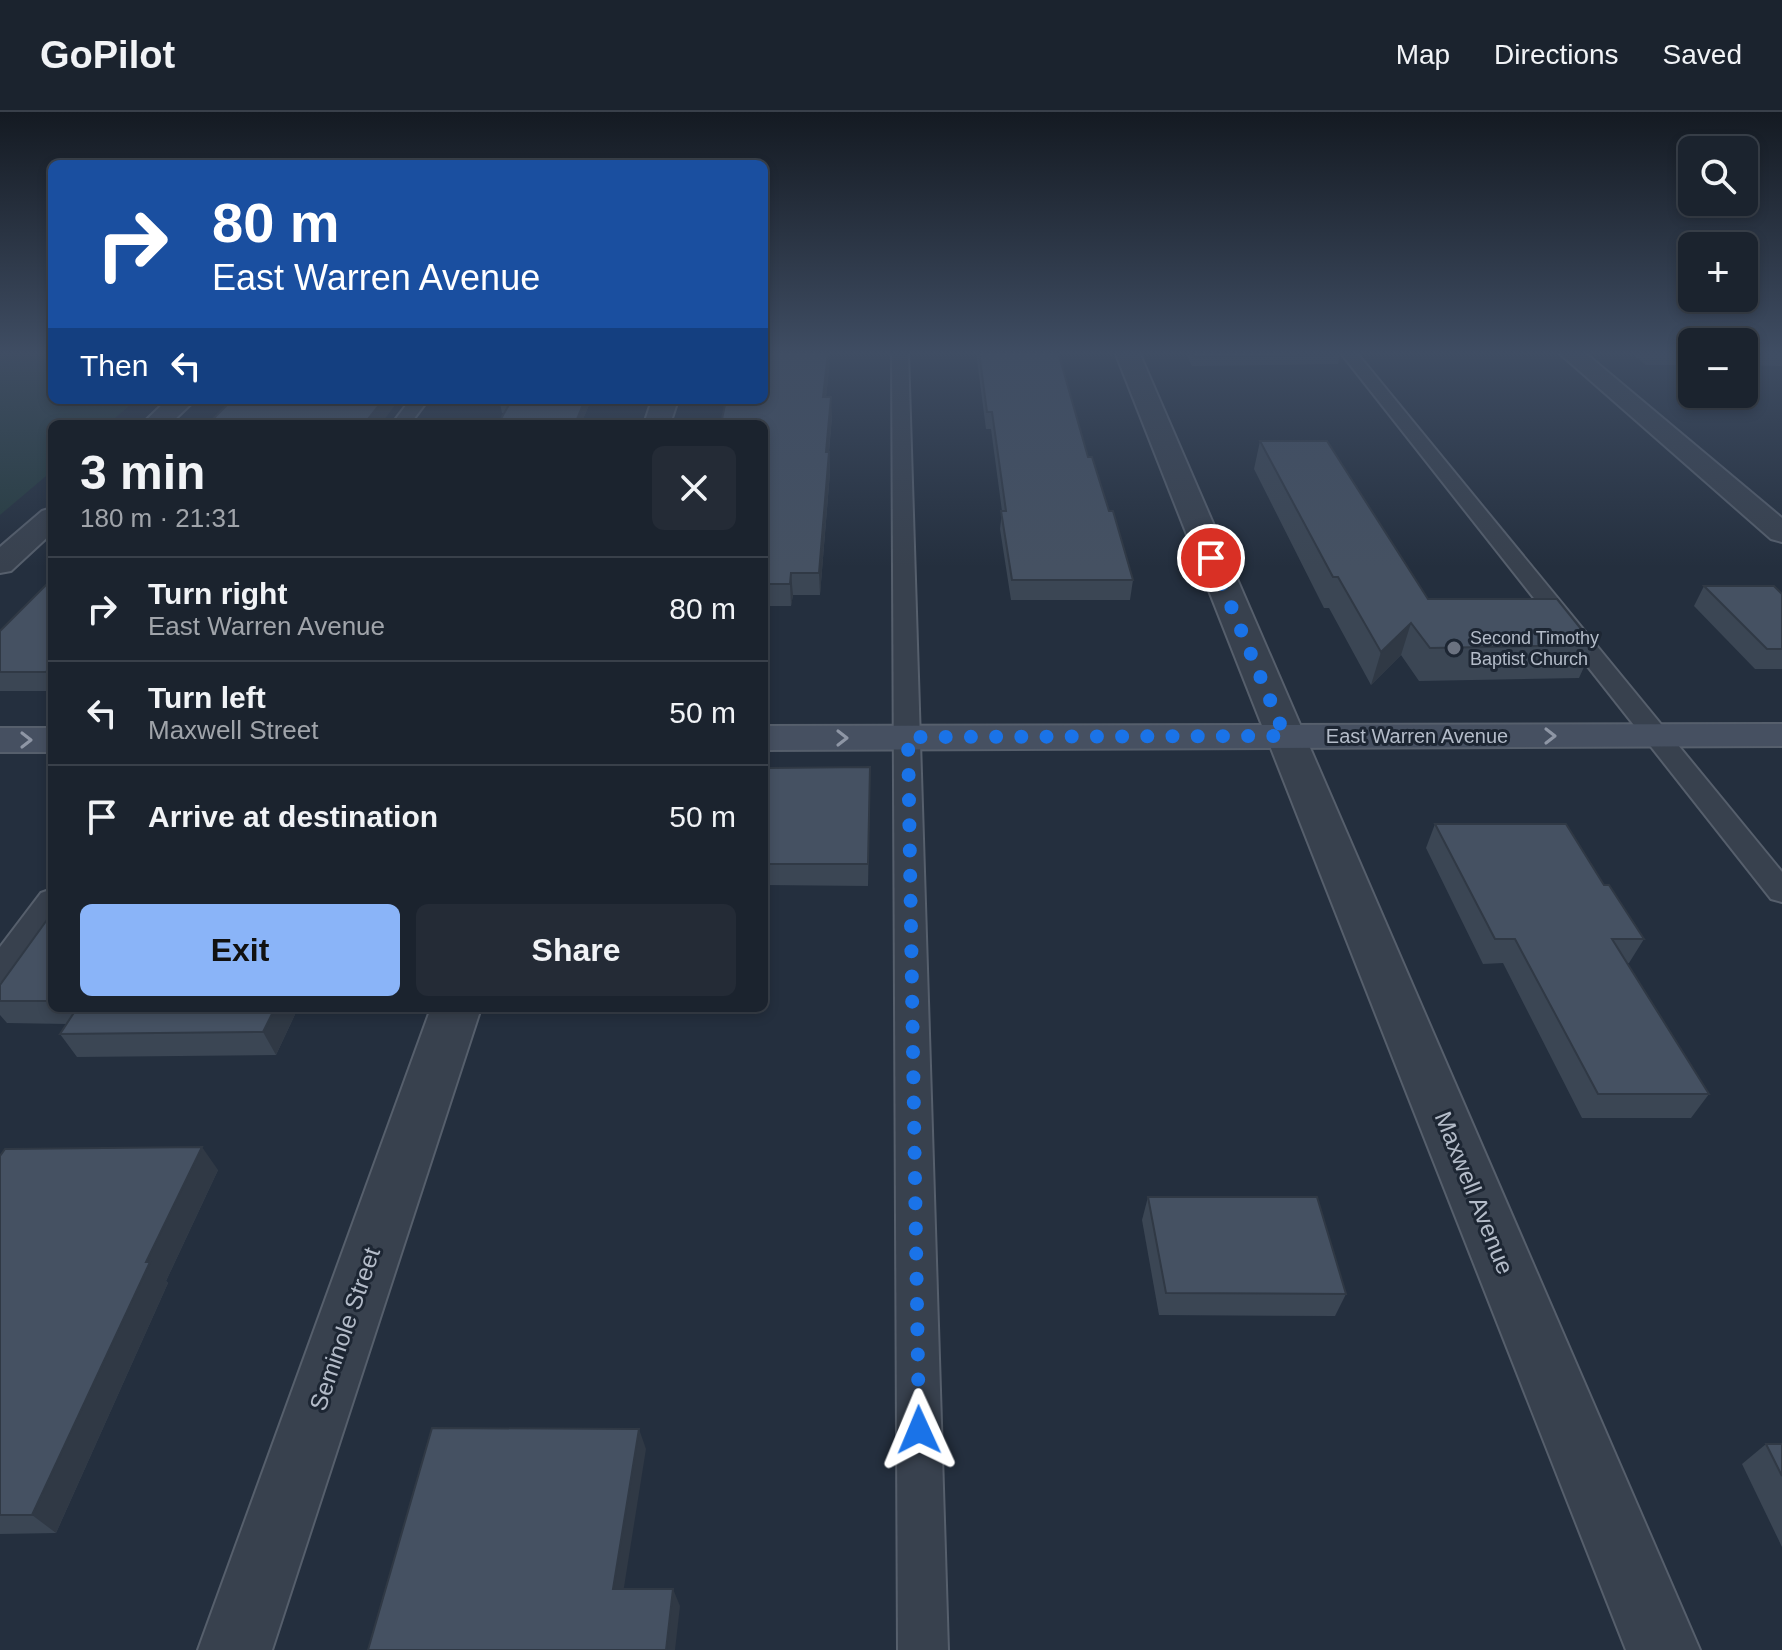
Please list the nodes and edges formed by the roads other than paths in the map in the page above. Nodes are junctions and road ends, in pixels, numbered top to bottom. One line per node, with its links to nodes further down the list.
1 (901, 424): 11 (lane)
2 (1157, 424): 9 (street, Maxwell Avenue)
3 (1406, 424): 10 (lane)
4 (1654, 424): 6 (street)
5 (48, 521): 7 (street)
6 (1782, 533)
7 (0, 564)
8 (1782, 735): 10 (main road, East Warren Avenue)
9 (1285, 736): 10 (main road, East Warren Avenue, one-way to 10); 11 (main road, East Warren Avenue); 21 (street, Maxwell Avenue)
10 (1659, 736): 15 (lane)
11 (908, 737): 12 (main road, East Warren Avenue, one-way to 11); 20 (lane)
12 (768, 738)
13 (0, 740): 14 (main road, one-way to 14)
14 (48, 740)
15 (1782, 892)
16 (48, 905): 17 (lane)
17 (0, 971)
18 (455, 1012): 19 (street, Seminole Street)
19 (235, 1650)
20 (923, 1650)
21 (1663, 1650)

